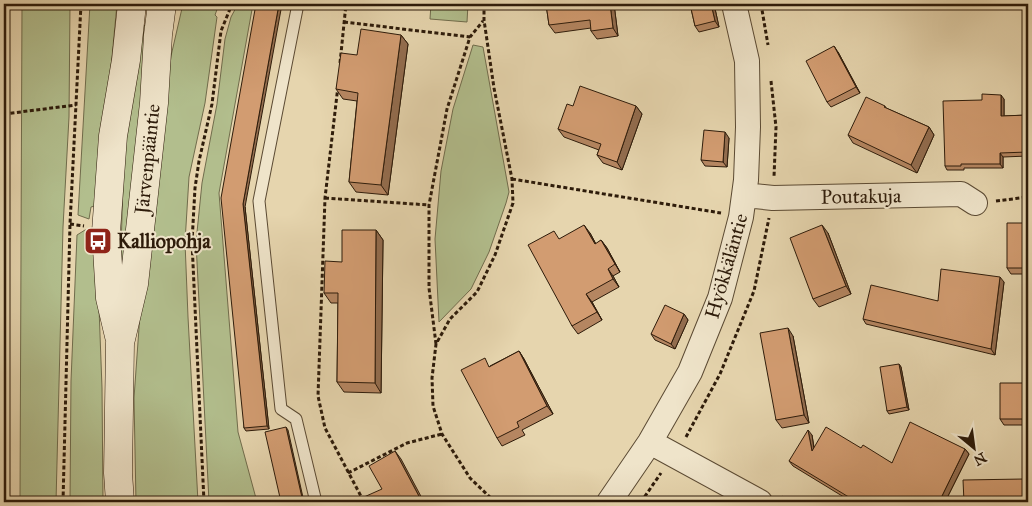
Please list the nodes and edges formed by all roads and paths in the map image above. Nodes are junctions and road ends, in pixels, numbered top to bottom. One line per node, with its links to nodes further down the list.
1 (81, 4): 14 (path)
2 (132, 4): 22 (main road, Järvenpääntie)
3 (162, 4): 22 (main road, Järvenpääntie)
4 (232, 4): 29 (path)
5 (298, 4): 30 (lane)
6 (346, 4): 10 (path)
7 (484, 4): 9 (path)
8 (734, 4): 21 (street, Hyökkäläntie)
9 (484, 20): 11 (path); 16 (path)
10 (344, 22): 11 (path); 12 (path)
11 (470, 37): 20 (path)
12 (339, 68)
13 (338, 78): 18 (path)
14 (76, 105): 15 (path); 27 (path)
15 (4, 114)
16 (512, 179): 21 (path); 23 (path)
17 (1028, 197): 19 (path)
18 (325, 198): 20 (path); 26 (path)
19 (975, 203): 21 (street, Poutakuja)
20 (429, 205): 23 (path)
21 (743, 206): 25 (street, Hyökkäläntie)
22 (120, 343): 28 (main road, Järvenpääntie)
23 (436, 344): 24 (path)
24 (442, 434): 26 (path); 32 (path)
25 (650, 442): 33 (street, Hyökkäläntie); 34 (street)
26 (348, 473): 31 (path)
27 (63, 502)
28 (120, 502)
29 (204, 502)
30 (316, 502)
31 (364, 502)
32 (495, 502)
33 (609, 502)
34 (760, 502)

